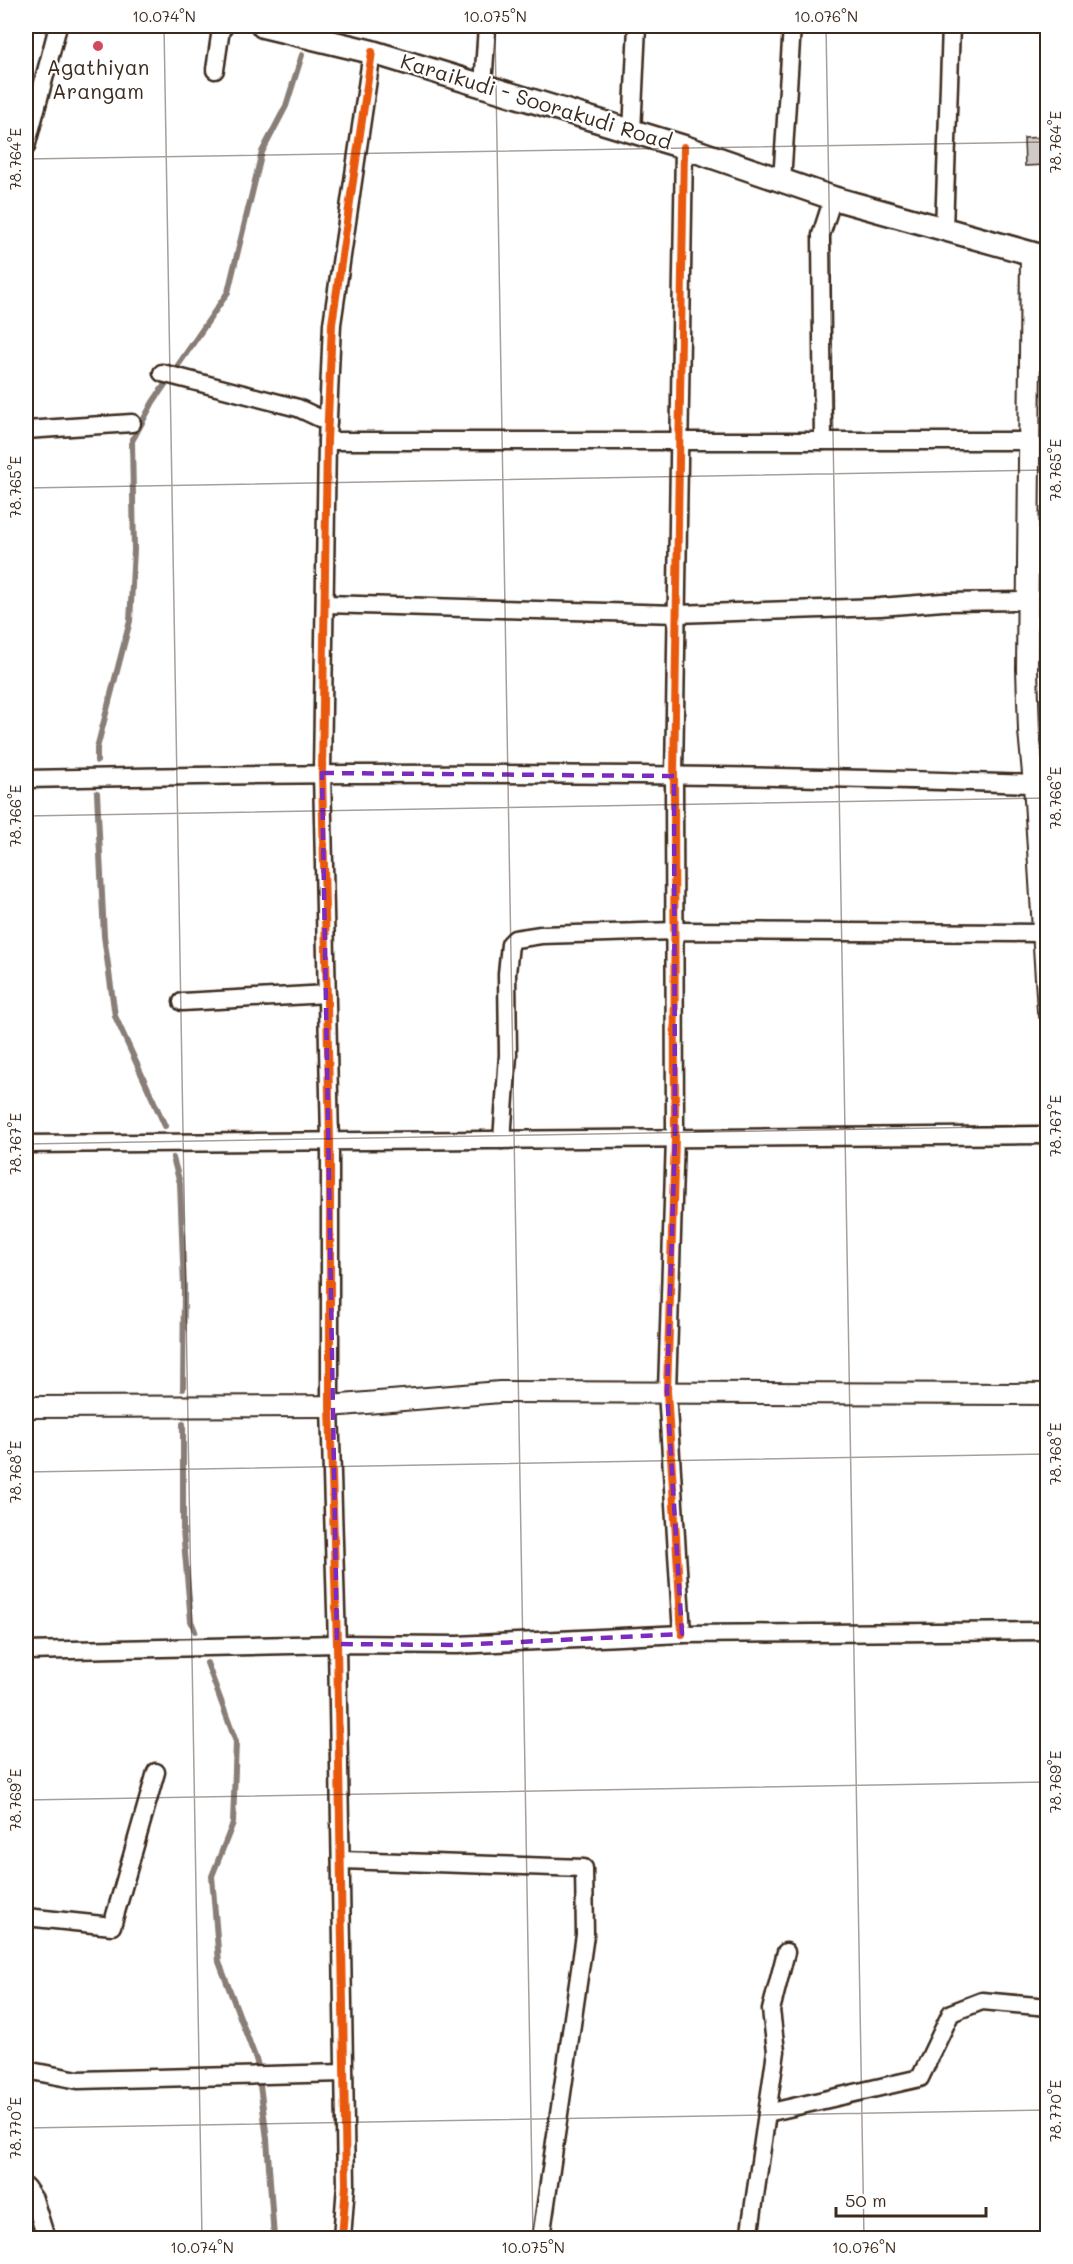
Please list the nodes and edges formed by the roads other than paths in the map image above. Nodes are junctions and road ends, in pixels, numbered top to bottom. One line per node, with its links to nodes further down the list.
1 (58, 26): 12 (street)
2 (225, 26): 9 (street)
3 (263, 26): 8 (main road, Karaikudi - Soorakudi Road)
4 (487, 26): 10 (street)
5 (637, 26): 11 (street)
6 (792, 26): 14 (street)
7 (951, 26): 16 (street)
8 (372, 52): 10 (main road, Karaikudi - Soorakudi Road); 19 (street)
9 (215, 70)
10 (483, 86): 11 (main road, Karaikudi - Soorakudi Road)
11 (632, 132): 13 (main road, Karaikudi - Soorakudi Road)
12 (26, 147)
13 (684, 147): 14 (main road, Karaikudi - Soorakudi Road); 23 (street)
14 (782, 181): 15 (main road, Karaikudi - Soorakudi Road)
15 (833, 198): 16 (main road, Karaikudi - Soorakudi Road); 24 (street)
16 (944, 229): 17 (main road, Karaikudi - Soorakudi Road)
17 (1039, 256): 25 (street)
18 (162, 373): 19 (street)
19 (328, 422): 22 (street)
20 (132, 423): 21 (street)
21 (26, 430)
22 (327, 441): 23 (street); 27 (street)
23 (679, 441): 24 (street); 28 (street)
24 (823, 441): 25 (street)
25 (1029, 441): 26 (street)
26 (1028, 601): 28 (street); 32 (street)
27 (325, 604): 28 (street); 29 (street)
28 (677, 614): 30 (street)
29 (322, 773): 30 (street); 31 (street); 35 (street)
30 (674, 777): 32 (street); 33 (street)
31 (26, 779)
32 (1034, 784): 34 (street)
33 (675, 931): 34 (street); 39 (street); 41 (street)
34 (1043, 933): 37 (street)
35 (327, 994): 36 (street); 40 (street)
36 (182, 1002)
37 (1047, 1011)
38 (1047, 1136): 39 (street)
39 (675, 1138): 41 (street); 43 (street)
40 (330, 1140): 41 (street); 42 (street); 45 (street)
41 (502, 1140)
42 (26, 1144)
43 (666, 1391): 44 (street); 45 (street); 48 (street)
44 (1047, 1394)
45 (330, 1406): 46 (street); 49 (street)
46 (26, 1407)
47 (1047, 1631): 48 (street)
48 (682, 1634): 49 (street)
49 (337, 1644): 50 (street); 52 (street)
50 (26, 1651)
51 (156, 1772): 53 (street)
52 (341, 1860): 57 (street); 62 (street)
53 (26, 1917)
54 (786, 1952): 58 (street)
55 (1047, 2007): 58 (street)
56 (26, 2070): 57 (street)
57 (344, 2073): 61 (street)
58 (767, 2113): 63 (street)
59 (26, 2187): 60 (street)
60 (46, 2238)
61 (342, 2238)
62 (541, 2238)
63 (749, 2238)

